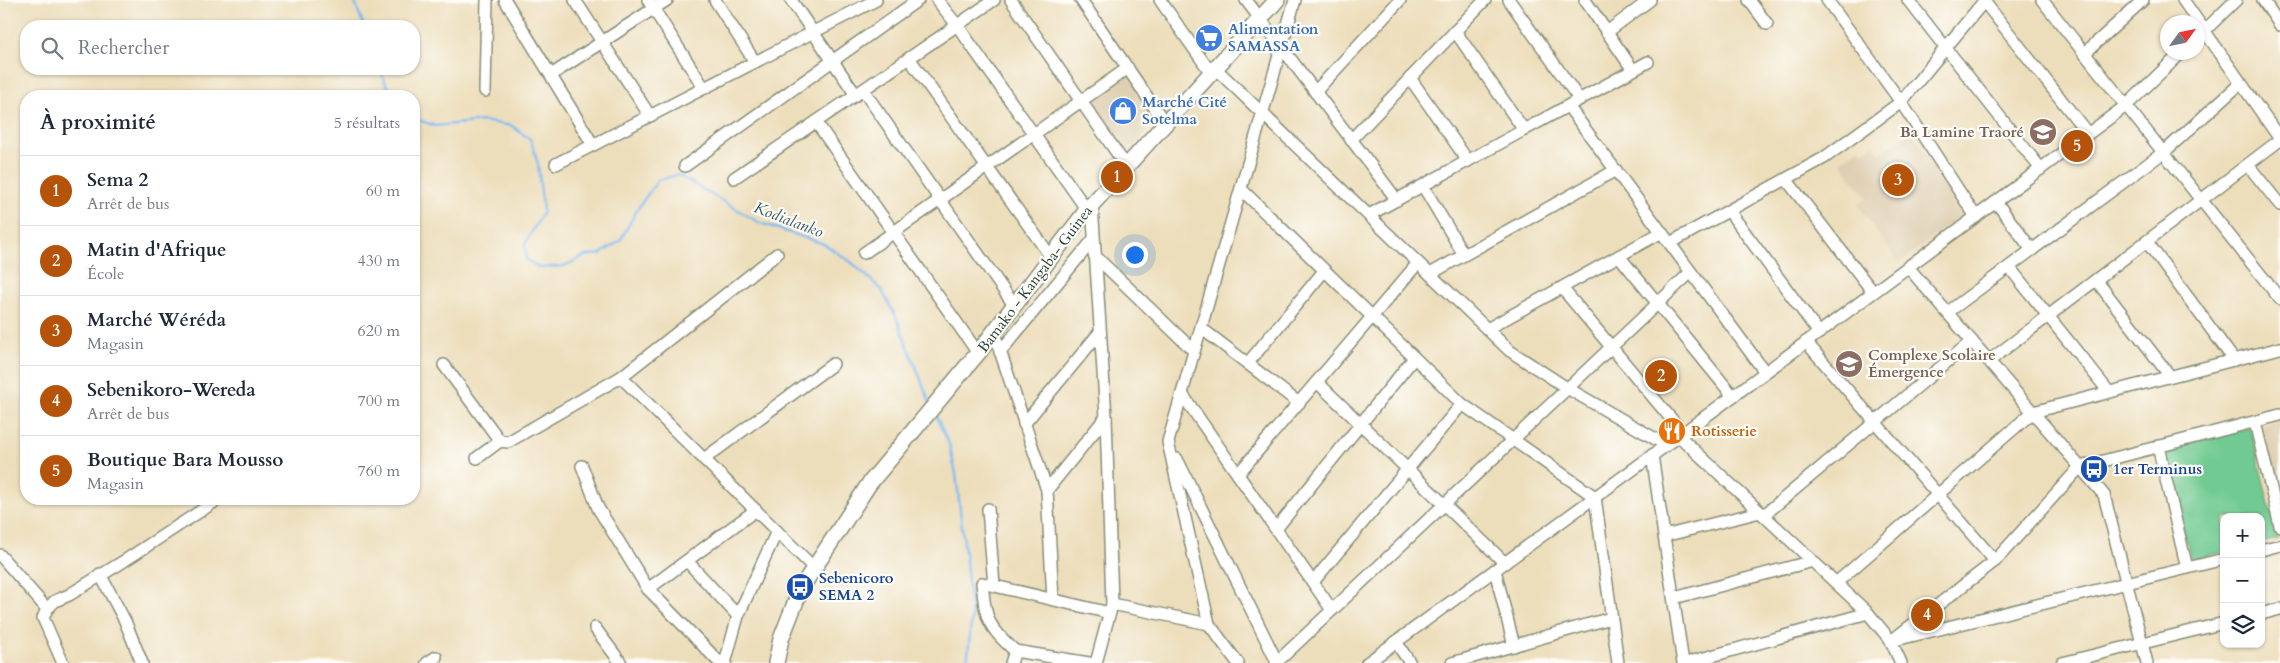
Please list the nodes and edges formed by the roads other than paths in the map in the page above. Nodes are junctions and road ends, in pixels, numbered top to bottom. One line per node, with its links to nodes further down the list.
1 (487, 0): 58 (street)
2 (505, 0): 54 (street)
3 (575, 0): 42 (street)
4 (668, 0): 31 (street)
5 (715, 0): 49 (street)
6 (791, 0): 39 (street)
7 (918, 0): 48 (street)
8 (937, 0): 35 (street)
9 (994, 0): 35 (street)
10 (1011, 0): 62 (street)
11 (1081, 0): 51 (street)
12 (1160, 0): 52 (street)
13 (1246, 0): 33 (street)
14 (1277, 0): 33 (main road, Bamako - Kangaba- Guinea)
15 (1295, 0): 43 (street)
16 (1400, 0): 60 (street)
17 (1485, 0): 38 (street)
18 (1509, 0): 61 (street)
19 (1584, 0): 40 (street)
20 (1650, 0): 40 (street)
21 (1749, 0): 34 (street)
22 (1828, 0): 63 (street)
23 (1908, 0): 44 (street)
24 (1984, 0): 44 (street); 72 (street)
25 (2143, 0): 45 (street)
26 (2183, 0): 32 (street)
27 (2236, 0): 37 (street)
28 (2263, 0): 36 (street)
29 (2044, 1): 45 (street)
30 (869, 2): 39 (street)
31 (651, 5): 42 (street); 57 (street)
32 (2191, 15)
33 (1259, 20): 43 (street); 52 (main road, Bamako - Kangaba- Guinea)
34 (1768, 24)
35 (958, 25): 46 (street); 71 (street)
36 (2280, 25)
37 (2205, 30)
38 (1455, 31): 55 (street); 70 (street)
39 (813, 32): 48 (street); 49 (street)
40 (1607, 32): 53 (street)
41 (2205, 39): 56 (street)
42 (602, 42): 54 (street); 67 (street)
43 (1282, 48): 60 (street); 66 (street)
44 (1946, 48): 63 (street); 83 (street)
45 (2085, 53): 64 (street)
46 (908, 58): 59 (street); 82 (street)
47 (2174, 60): 64 (street)
48 (833, 61): 59 (street); 80 (street)
49 (755, 62): 57 (street)
50 (1648, 62): 53 (street)
51 (1128, 68): 62 (street); 69 (street)
52 (1213, 70): 66 (street); 69 (main road, Bamako - Kangaba- Guinea)
53 (1633, 70): 61 (street)
54 (551, 75): 75 (street)
55 (1410, 78): 73 (street); 77 (street)
56 (2241, 84): 74 (street); 76 (street)
57 (704, 88): 67 (street)
58 (485, 91)
59 (859, 92): 68 (street); 89 (street)
60 (1315, 92): 73 (street)
61 (1579, 99): 65 (street)
62 (1081, 101): 71 (street); 81 (street)
63 (1901, 102): 86 (street); 97 (street)
64 (2126, 105): 72 (street); 76 (street)
65 (1568, 106): 70 (street); 84 (street)
66 (1263, 113): 88 (street); 96 (street)
67 (650, 116): 75 (street)
68 (816, 122): 85 (street); 99 (street)
69 (1166, 122): 81 (main road, Bamako - Kangaba- Guinea)
70 (1524, 130): 77 (street)
71 (1034, 134): 82 (street); 94 (street)
72 (2088, 134): 83 (street)
73 (1351, 140): 90 (street)
74 (2280, 140): 79 (street)
75 (593, 145): 78 (street)
76 (2164, 152): 91 (street); 103 (street)
77 (1468, 161): 87 (street)
78 (556, 164)
79 (2248, 165): 91 (street); 93 (street)
80 (685, 166)
81 (1126, 166): 94 (main road, Bamako - Kangaba- Guinea)
82 (986, 167): 89 (street); 109 (street)
83 (2041, 169): 92 (street)
84 (1616, 170): 98 (street); 107 (street)
85 (734, 178)
86 (1786, 179): 95 (street); 118 (street)
87 (1423, 186): 90 (street); 107 (street)
88 (1241, 188): 113 (street); 125 (street)
89 (940, 200): 99 (street); 121 (street)
90 (1396, 200): 96 (street)
91 (2202, 200): 101 (street); 119 (street)
92 (1996, 202): 97 (street); 103 (street)
93 (2280, 205)
94 (1089, 207): 100 (street); 109 (main road, Bamako - Kangaba- Guinea)
95 (1729, 211): 102 (street); 129 (street)
96 (1369, 215): 110 (street)
97 (1976, 217): 111 (street)
98 (1662, 232): 102 (street); 108 (street)
99 (892, 233): 104 (street); 136 (street)
100 (1093, 240): 106 (street); 135 (street)
101 (2147, 242): 116 (street); 138 (street)
102 (1670, 243): 114 (street)
103 (2032, 250): 112 (street)
104 (864, 253)
105 (777, 254): 145 (street)
106 (1094, 255): 127 (street); 134 (street)
107 (1464, 256): 115 (street)
108 (1619, 256): 117 (street); 120 (street)
109 (1051, 257): 121 (main road, Bamako - Kangaba- Guinea)
110 (1418, 263): 115 (street); 124 (street)
111 (1908, 267): 118 (street); 122 (street)
112 (2009, 267): 122 (street); 123 (street)
113 (1324, 270): 124 (street); 140 (street)
114 (1691, 272): 120 (street); 143 (street)
115 (1430, 274): 126 (street)
116 (2096, 280): 123 (street); 144 (street)
117 (1562, 288): 126 (street); 132 (street)
118 (1873, 292): 129 (street)
119 (2280, 299)
120 (1658, 303): 132 (street); 150 (street)
121 (1014, 306): 128 (main road, Bamako - Kangaba- Guinea)
122 (1948, 312): 130 (street)
123 (2048, 316): 139 (street); 148 (street)
124 (1372, 317): 137 (street); 146 (street)
125 (1201, 328): 134 (street); 140 (street)
126 (1488, 329): 147 (street)
127 (1100, 332): 155 (street); 158 (street)
128 (994, 333): 135 (street); 136 (main road, Bamako - Kangaba- Guinea)
129 (1819, 333): 131 (street)
130 (1972, 341): 139 (street); 156 (street)
131 (1806, 342): 143 (street); 156 (street)
132 (1611, 347): 147 (street); 160 (street)
133 (2280, 348): 138 (street)
134 (1194, 351): 149 (street)
135 (1000, 352): 158 (street)
136 (978, 353): 193 (main road, Bamako - Kangaba- Guinea)
137 (1414, 358): 152 (street); 159 (street)
138 (2234, 360): 144 (street)
139 (1989, 361): 153 (street)
140 (1248, 363): 151 (street)
141 (833, 364): 168 (street)
142 (444, 365): 162 (street)
143 (1765, 372): 150 (street)
144 (2170, 376): 148 (street)
145 (621, 377): 162 (street); 168 (street)
146 (1317, 382): 151 (street); 159 (street)
147 (1567, 388): 161 (street); 164 (street)
148 (2109, 392): 153 (street)
149 (1182, 394): 163 (street); 172 (street)
150 (1733, 396): 160 (street)
151 (1299, 402): 172 (street)
152 (1462, 404): 161 (street); 171 (street)
153 (2033, 412): 170 (street); 174 (street)
154 (2280, 415): 157 (street)
155 (1106, 417): 173 (street); 205 (street)
156 (1875, 422): 174 (street); 180 (street)
157 (2255, 422): 165 (street); 181 (street)
158 (1024, 424): 173 (street)
159 (1361, 424): 171 (street); 182 (street)
160 (1681, 435): 164 (street); 180 (street)
161 (1513, 440): 175 (street); 176 (street)
162 (500, 441): 167 (street)
163 (1168, 442): 212 (street); 231 (street)
164 (1666, 445): 166 (street)
165 (2158, 446): 170 (street); 194 (street)
166 (1652, 455): 175 (street); 184 (street)
167 (477, 458)
168 (704, 459): 179 (street)
169 (582, 466): 201 (street)
170 (2080, 467): 191 (street); 199 (street)
171 (1408, 469): 176 (street); 197 (street)
172 (1238, 474): 182 (street)
173 (1047, 490): 203 (street)
174 (1938, 494): 191 (street); 198 (street)
175 (1595, 497): 192 (street); 211 (street)
176 (1444, 504): 192 (street); 206 (street)
177 (209, 505): 196 (street)
178 (988, 509): 200 (street)
179 (756, 510): 183 (street); 188 (street)
180 (1762, 514): 184 (street); 190 (street)
181 (2280, 526)
182 (1276, 529): 197 (street)
183 (776, 531): 193 (street); 210 (street)
184 (1664, 536): 202 (street)
185 (2280, 545): 186 (street)
186 (2265, 549)
187 (0, 555): 204 (street)
188 (687, 560): 201 (street); 210 (street)
189 (2220, 560): 194 (street)
190 (1813, 561): 198 (street); 202 (street)
191 (1996, 561): 215 (street)
192 (1505, 563): 195 (street)
193 (813, 567): 226 (main road, Bamako - Kangaba- Guinea)
194 (2187, 568): 199 (street)
195 (1495, 570): 216 (street); 218 (street)
196 (100, 574): 204 (street); 222 (street)
197 (1313, 582): 206 (street)
198 (1836, 583): 208 (street)
199 (2127, 583): 215 (street); 217 (street)
200 (994, 586): 203 (street); 219 (street)
201 (648, 589): 224 (street)
202 (1674, 598): 236 (street)
203 (1053, 600): 205 (street)
204 (47, 609): 221 (street)
205 (1111, 609): 212 (street); 229 (street)
206 (1332, 610): 231 (street)
207 (2280, 610): 209 (street)
208 (1868, 613): 215 (street); 236 (street)
209 (2265, 613)
210 (738, 616): 225 (street)
211 (1611, 618): 218 (street); 235 (street)
212 (1208, 624): 230 (street)
213 (2220, 624): 217 (street)
214 (595, 628): 223 (street)
215 (1891, 641): 237 (street)
216 (1396, 642): 232 (street); 233 (street)
217 (2142, 643): 238 (street); 239 (street)
218 (1514, 646): 220 (street)
219 (1015, 651): 227 (street); 228 (street)
220 (1494, 657): 234 (street)
221 (63, 663)
222 (142, 663)
223 (620, 663)
224 (720, 663)
225 (726, 663)
226 (776, 663)
227 (1011, 663)
228 (1089, 663)
229 (1096, 663)
230 (1238, 663)
231 (1276, 663)
232 (1367, 663)
233 (1410, 663)
234 (1452, 663)
235 (1618, 663)
236 (1685, 663)
237 (1901, 663)
238 (2062, 663)
239 (2147, 663)

